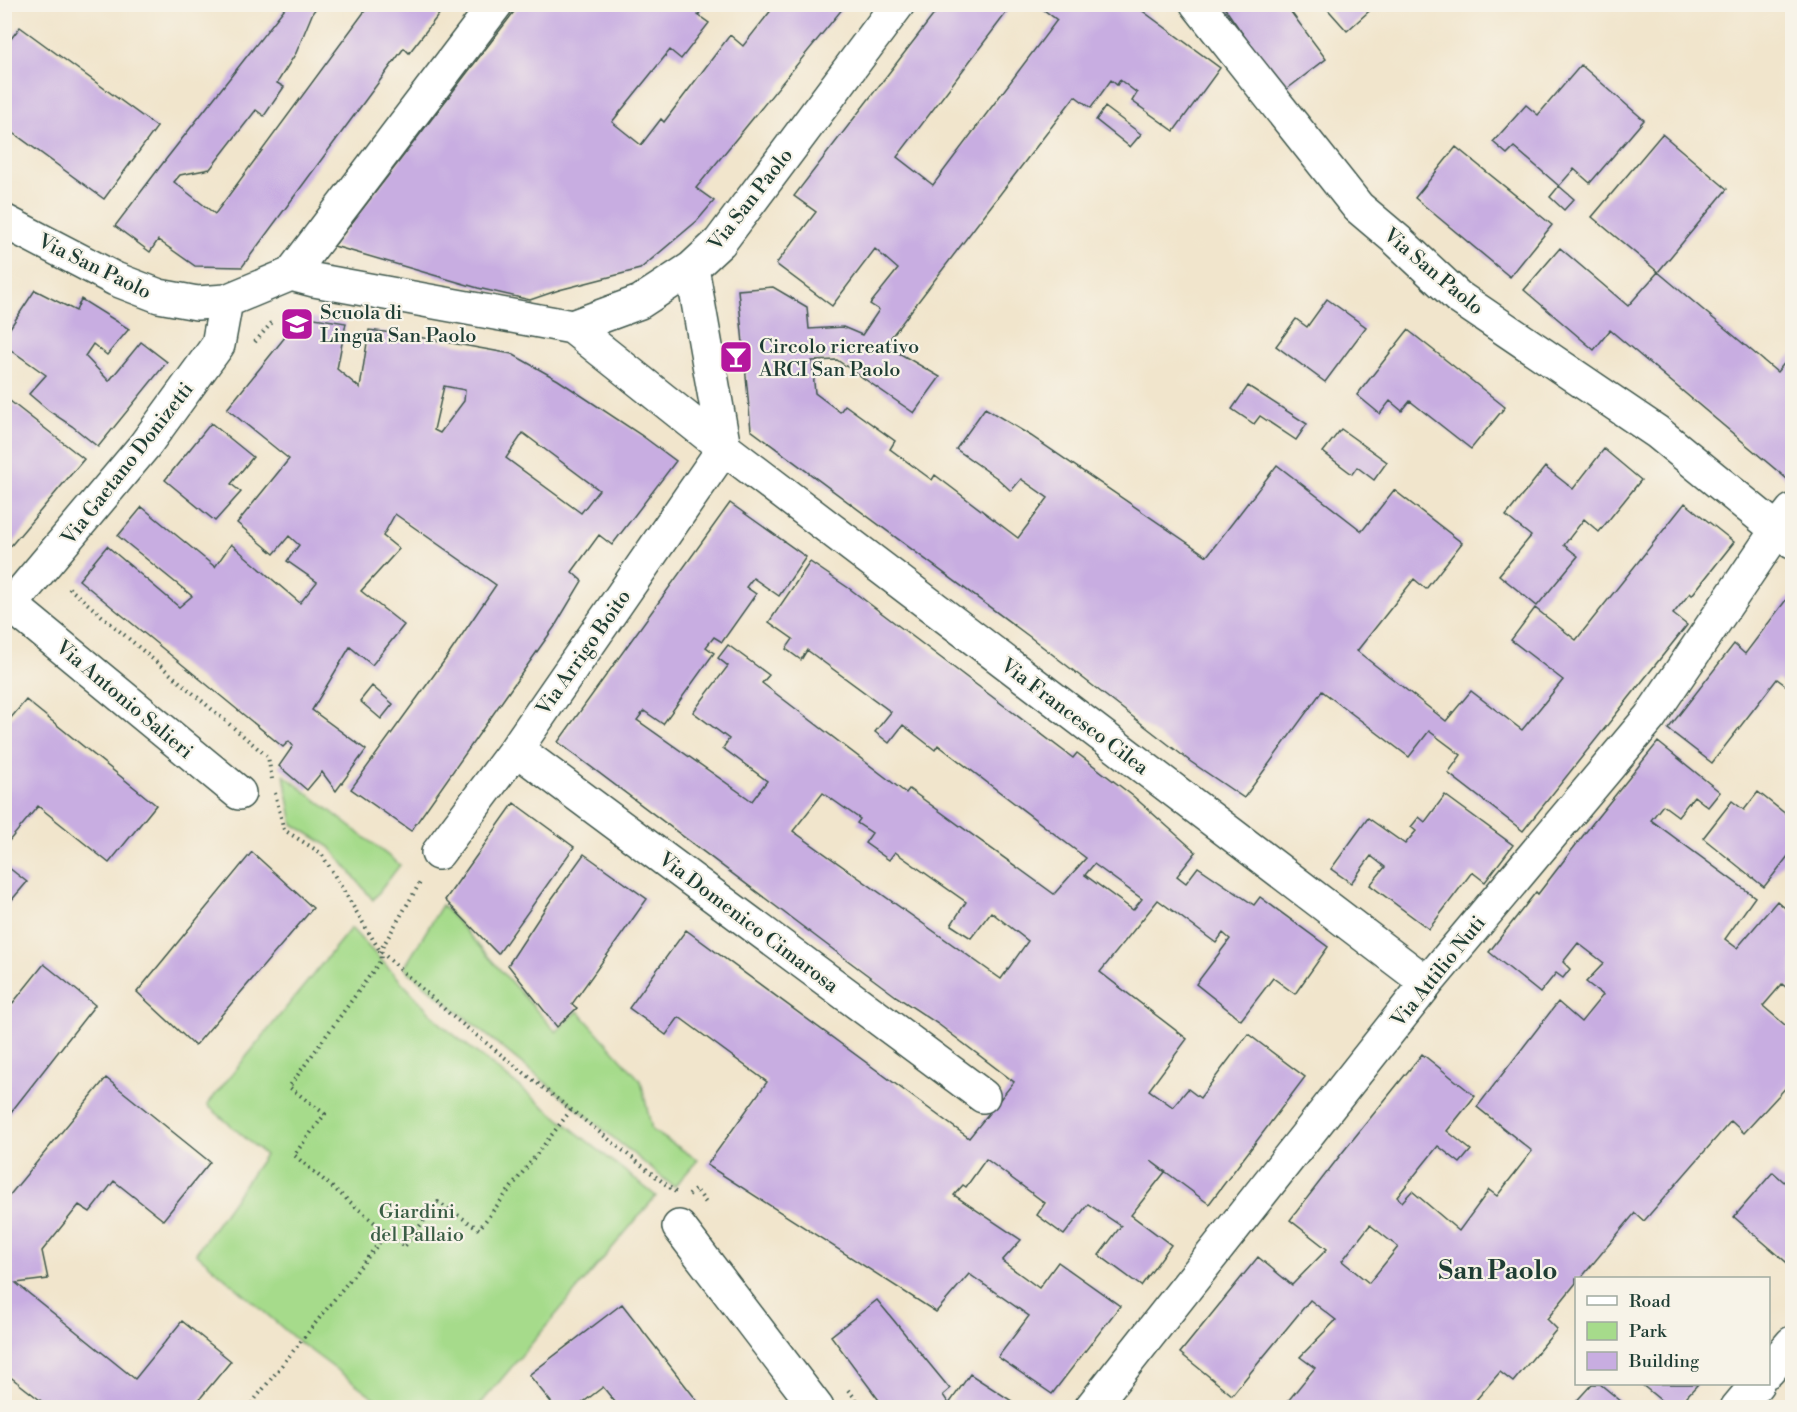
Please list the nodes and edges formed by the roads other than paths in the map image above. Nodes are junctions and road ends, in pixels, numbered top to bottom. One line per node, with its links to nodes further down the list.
1 (496, 4): 6 (street)
2 (898, 4): 5 (street, Via San Paolo)
3 (1197, 4): 10 (street, Via San Paolo)
4 (4, 222): 7 (street, Via San Paolo)
5 (692, 268): 8 (street, Via San Paolo); 9 (street)
6 (280, 278): 7 (street, Via San Paolo); 8 (street)
7 (226, 301): 11 (street, Via Gaetano Donizetti)
8 (572, 327): 9 (street, Via Francesco Cilea)
9 (724, 448): 12 (street, Via Arrigo Boito); 15 (street, Via Francesco Cilea)
10 (1787, 528): 15 (street, Via Attilio Nuti)
11 (8, 609): 13 (street, Via Antonio Salieri)
12 (516, 749): 14 (street, Via Arrigo Boito); 16 (street, Via Domenico Cimarosa)
13 (239, 793)
14 (438, 853)
15 (1427, 983): 22 (street, Via Attilio Nuti)
16 (983, 1096)
17 (680, 1227): 21 (street)
18 (1792, 1343): 19 (street)
19 (1770, 1369)
20 (1755, 1385): 23 (street)
21 (817, 1407)
22 (1091, 1407)
23 (1737, 1407)

